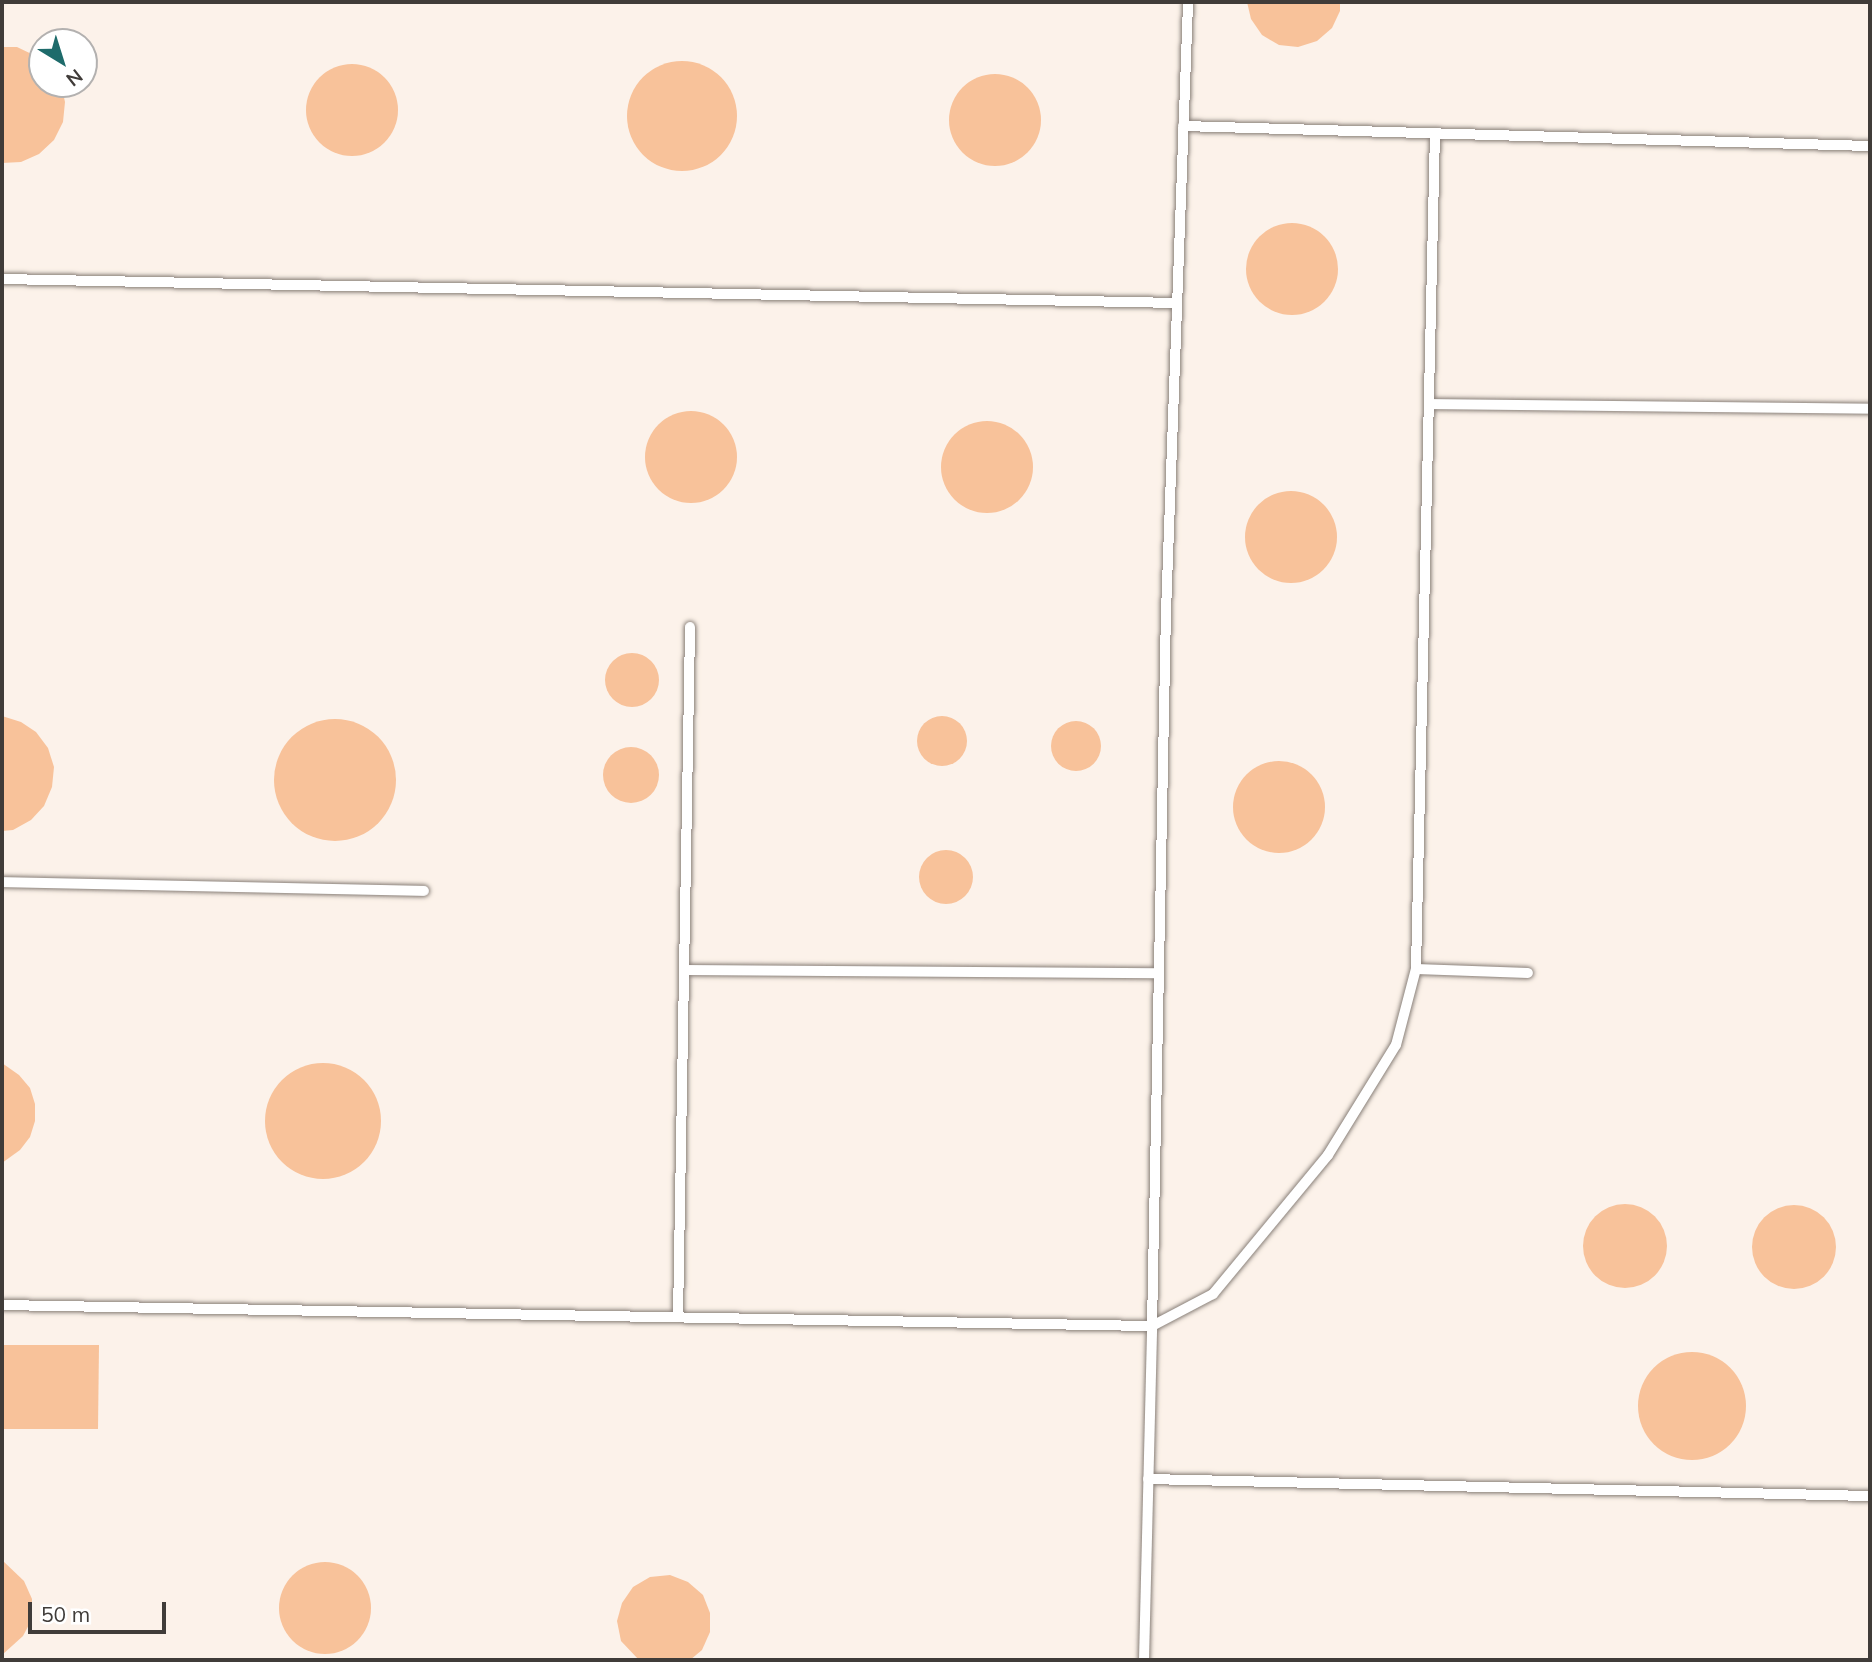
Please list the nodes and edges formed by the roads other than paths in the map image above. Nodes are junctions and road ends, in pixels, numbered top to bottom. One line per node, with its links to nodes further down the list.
1 (1188, 2): 2 (lane)
2 (1183, 126): 3 (lane); 6 (lane)
3 (1435, 134): 4 (lane); 7 (lane)
4 (1870, 146)
5 (2, 279): 6 (lane)
6 (1177, 303): 14 (lane)
7 (1429, 404): 8 (lane); 12 (lane)
8 (1870, 408)
9 (690, 627): 13 (lane)
10 (2, 882): 11 (lane)
11 (424, 891)
12 (1416, 969): 15 (lane); 18 (lane)
13 (684, 970): 14 (lane); 17 (lane)
14 (1158, 973): 18 (lane)
15 (1528, 973)
16 (2, 1305): 17 (lane)
17 (678, 1317): 18 (lane)
18 (1152, 1326): 19 (lane)
19 (1148, 1479): 20 (lane); 21 (lane)
20 (1870, 1496)
21 (1144, 1660)

